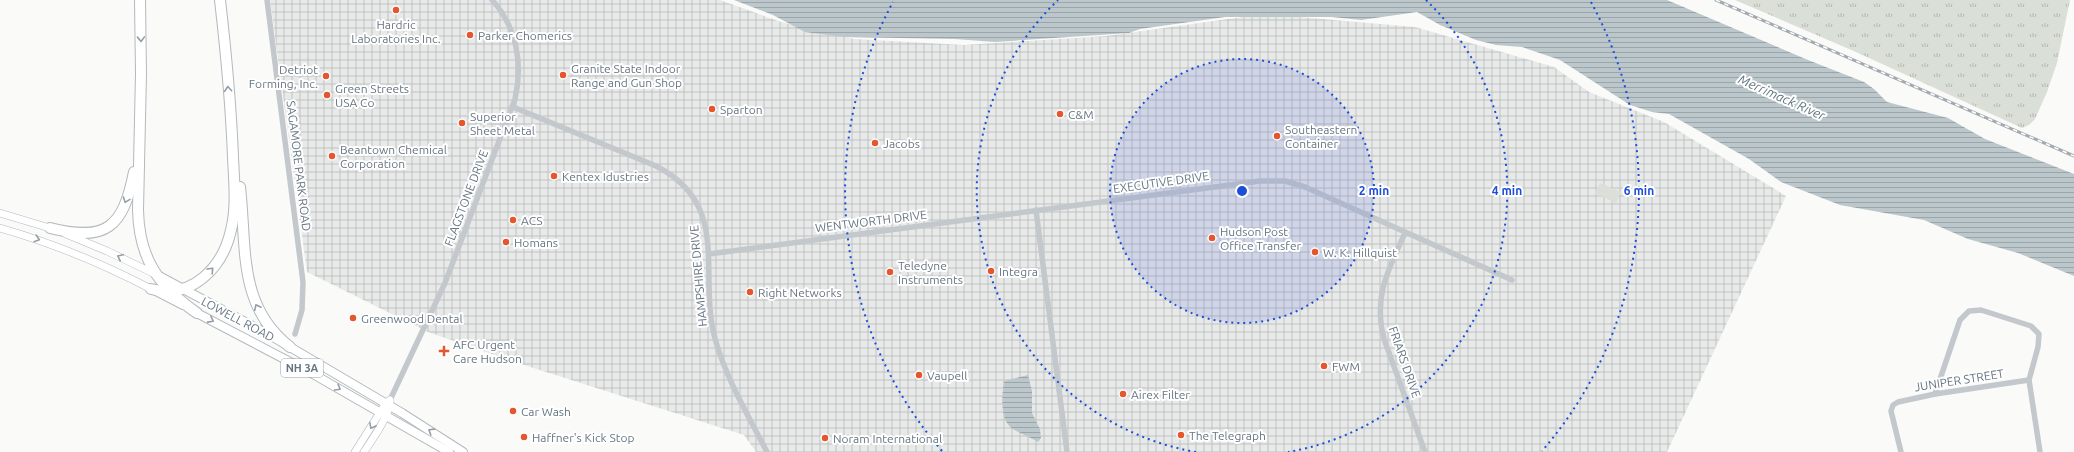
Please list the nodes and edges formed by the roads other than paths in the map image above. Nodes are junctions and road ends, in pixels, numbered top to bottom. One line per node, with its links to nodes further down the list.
1 (140, 0): 7 (highway, one-way to 7)
2 (220, 0): 6 (highway, one-way to 2)
3 (266, 0): 20 (street, SAGAMORE PARK ROAD)
4 (492, 0): 5 (street, FLAGSTONE DRIVE)
5 (512, 107): 13 (street, HAMPSHIRE DRIVE); 24 (street, FLAGSTONE DRIVE)
6 (232, 128): 17 (highway, one-way to 6); 21 (highway, one-way to 6)
7 (139, 134): 11 (highway, one-way to 11); 14 (highway)
8 (1036, 210): 12 (street, EXECUTIVE DRIVE); 13 (street, WENTWORTH DRIVE); 31 (street)
9 (0, 213): 11 (main road, LOWELL ROAD / NH 3A)
10 (0, 228): 16 (main road, LOWELL ROAD / NH 3A, one-way to 16)
11 (50, 228): 14 (main road, LOWELL ROAD / NH 3A, one-way to 11)
12 (1405, 233): 15 (street, EXECUTIVE DRIVE); 32 (street, FRIARS DRIVE)
13 (709, 254): 30 (street, HAMPSHIRE DRIVE)
14 (155, 274): 17 (main road, LOWELL ROAD / NH 3A); 18 (highway)
15 (1512, 280)
16 (152, 289): 18 (highway); 19 (main road, LOWELL ROAD / NH 3A)
17 (184, 289): 18 (highway); 21 (main road, LOWELL ROAD / NH 3A)
18 (171, 292): 19 (highway)
19 (197, 313): 25 (main road, LOWELL ROAD / NH 3A, one-way to 25)
20 (295, 334)
21 (290, 347): 24 (main road, LOWELL ROAD / NH 3A)
22 (2029, 380): 23 (street, JUNIPER STREET); 23 (street); 34 (street)
23 (1935, 394): 33 (street, JUNIPER STREET)
24 (389, 403): 25 (main road); 29 (main road, LOWELL ROAD / NH 3A, one-way to 24)
25 (382, 415): 26 (main road, one-way to 26); 27 (main road); 28 (main road, LOWELL ROAD / NH 3A)
26 (355, 452)
27 (364, 452)
28 (449, 452)
29 (463, 452)
30 (767, 452)
31 (1067, 452)
32 (1425, 452)
33 (1901, 452)
34 (2040, 452)

